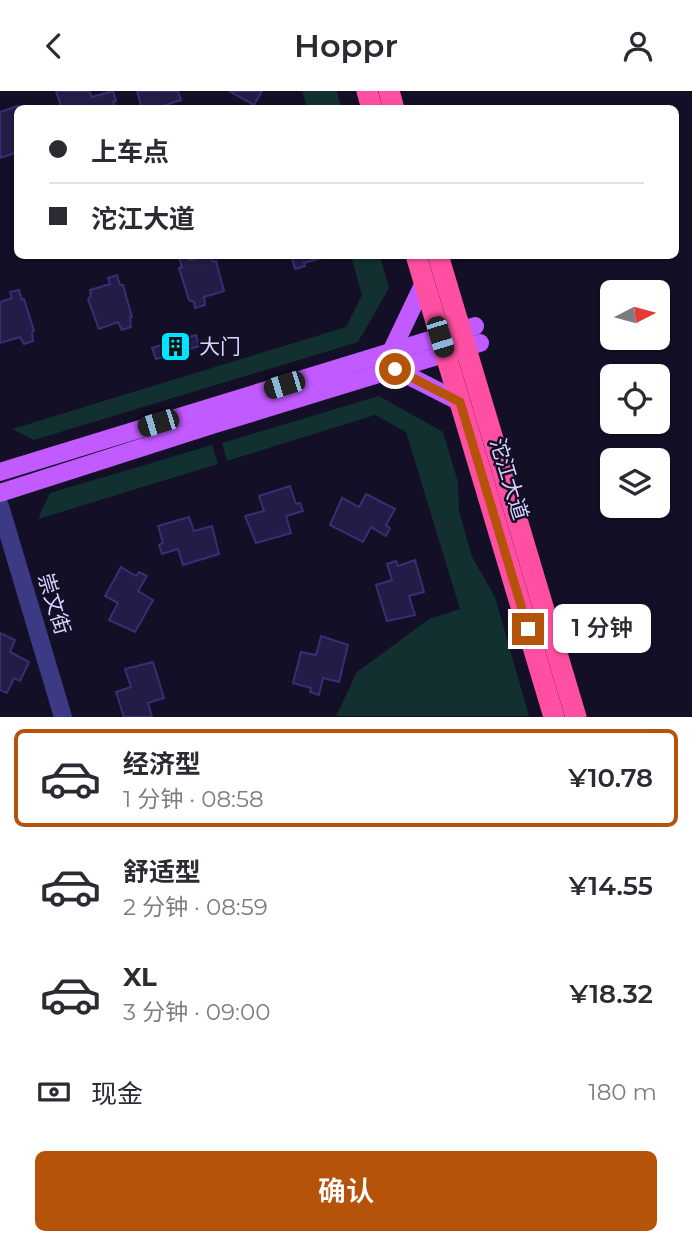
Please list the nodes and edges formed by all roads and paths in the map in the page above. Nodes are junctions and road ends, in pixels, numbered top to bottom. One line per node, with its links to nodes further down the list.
1 (417, 259): 3 (highway, 沱江大道)
2 (439, 259): 4 (highway, 沱江大道)
3 (424, 283): 4 (highway, 沱江大道); 5 (main road)
4 (461, 340): 5 (main road); 6 (highway, 沱江大道); 12 (highway, 沱江大道)
5 (393, 360): 6 (main road); 7 (main road); 8 (main road)
6 (460, 402): 11 (highway, 沱江大道)
7 (0, 472)
8 (0, 493)
9 (0, 506): 10 (street, 崇文街)
10 (63, 716)
11 (554, 716)
12 (576, 716)

